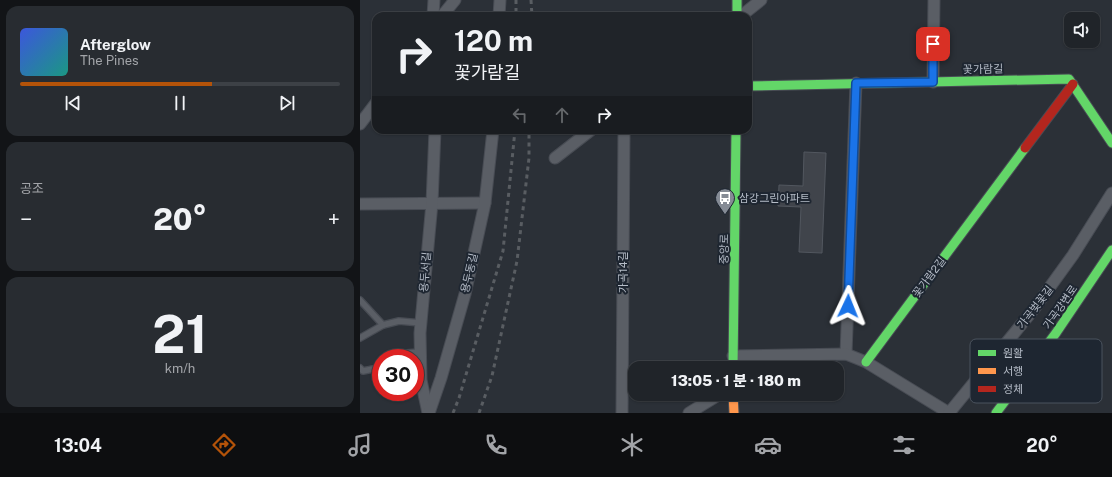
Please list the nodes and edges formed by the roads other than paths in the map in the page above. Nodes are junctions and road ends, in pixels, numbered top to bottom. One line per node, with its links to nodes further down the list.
1 (434, 0): 7 (street)
2 (454, 0): 8 (street)
3 (500, 0): 9 (street)
4 (737, 0): 10 (street)
5 (761, 0): 11 (street)
6 (934, 0): 12 (street)
7 (433, 12)
8 (445, 12)
9 (499, 12)
10 (737, 12)
11 (745, 12)
12 (933, 82): 13 (street, 꽃가람길); 14 (street, 꽃가람길)
13 (856, 83): 15 (street, 꽃가람길); 37 (street)
14 (1073, 84): 23 (street); 40 (street, 꽃가람2길)
15 (752, 86)
16 (372, 108): 17 (street)
17 (360, 124)
18 (435, 134): 26 (street, 용두서길)
19 (494, 134): 27 (street, 용두동길)
20 (586, 134): 24 (street)
21 (624, 134): 49 (street, 가곡14길)
22 (736, 134): 38 (street, 중앙로)
23 (1112, 143)
24 (555, 158)
25 (1112, 193): 34 (street, 가곡벚꽃길)
26 (432, 203): 27 (street); 28 (street); 31 (street, 용두서길)
27 (485, 203): 48 (street, 용두동길)
28 (360, 204)
29 (1112, 250): 35 (street, 가곡강변로)
30 (360, 300): 32 (lane)
31 (421, 323): 32 (lane); 36 (street, 용두서길)
32 (383, 325): 33 (lane)
33 (360, 338)
34 (1009, 339)
35 (1052, 339)
36 (420, 349)
37 (846, 354): 38 (street); 40 (street)
38 (733, 356): 39 (street, 중앙로)
39 (733, 361)
40 (866, 362): 52 (street)
41 (360, 368): 42 (lane)
42 (372, 368)
43 (970, 387): 52 (street, 가곡벚꽃길)
44 (424, 392): 48 (street, 용두서길)
45 (709, 401): 50 (street)
46 (733, 401): 51 (street)
47 (1004, 403): 53 (street, 가곡강변로)
48 (429, 413)
49 (622, 413)
50 (689, 413)
51 (734, 413)
52 (949, 413)
53 (996, 413)

